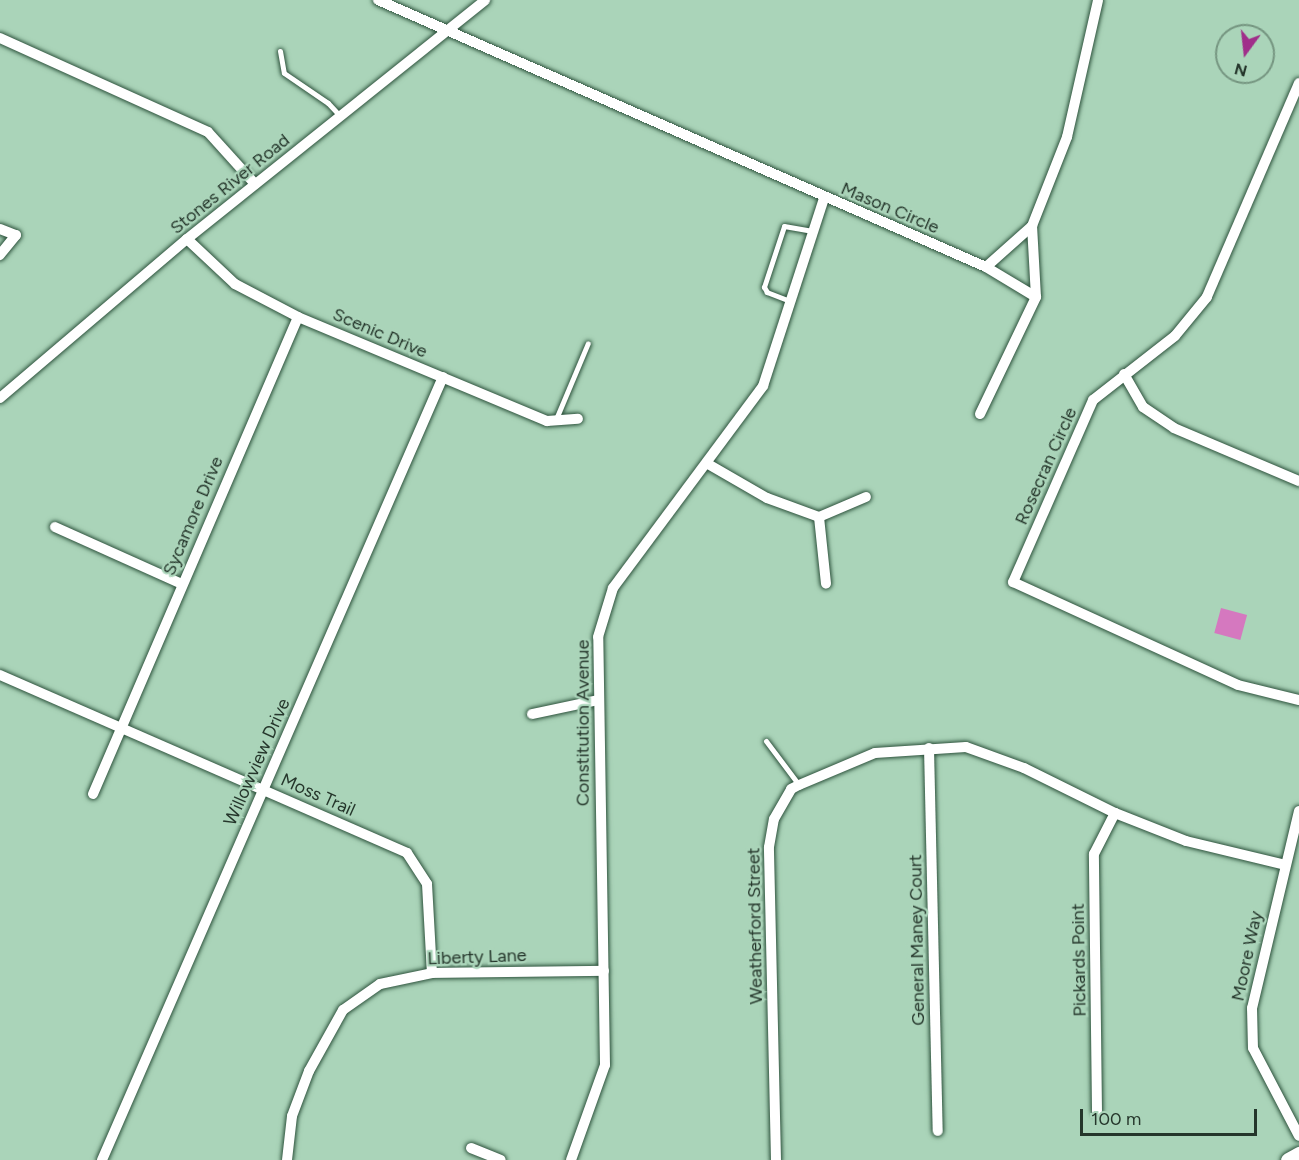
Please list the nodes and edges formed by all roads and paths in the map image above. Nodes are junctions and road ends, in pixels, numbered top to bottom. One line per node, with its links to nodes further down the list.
1 (378, 0): 4 (street, Mason Circle)
2 (485, 0): 4 (street, Stones River Road)
3 (1098, 0): 11 (street)
4 (447, 31): 8 (street, Stones River Road); 10 (street, Mason Circle)
5 (0, 38): 9 (street)
6 (280, 51): 8 (lane)
7 (1299, 83): 21 (street, Rosecran Circle)
8 (340, 116): 9 (street, Stones River Road)
9 (255, 184): 14 (street, Stones River Road)
10 (824, 198): 13 (street, Constitution Avenue); 16 (street, Mason Circle)
11 (1032, 226): 16 (street); 17 (street)
12 (0, 229): 15 (street)
13 (813, 231): 18 (street, Constitution Avenue); 18 (lane)
14 (187, 239): 19 (street, Scenic Drive); 23 (street, Stones River Road)
15 (0, 255)
16 (986, 267): 17 (street, Mason Circle)
17 (1036, 297): 24 (street)
18 (790, 301): 27 (street, Constitution Avenue)
19 (298, 317): 22 (street, Scenic Drive); 32 (street, Sycamore Drive)
20 (588, 343): 26 (lane)
21 (1124, 374): 28 (street); 36 (street, Rosecran Circle)
22 (443, 377): 26 (street, Scenic Drive); 42 (street, Willowview Drive)
23 (0, 398)
24 (981, 414)
25 (578, 419): 26 (street, Scenic Drive)
26 (556, 421)
27 (708, 464): 30 (street); 35 (street, Constitution Avenue)
28 (1299, 481)
29 (866, 496): 30 (street)
30 (819, 517): 33 (street)
31 (56, 527): 32 (street)
32 (182, 584): 38 (street, Sycamore Drive)
33 (826, 584)
34 (0, 675): 38 (street, Moss Trail)
35 (598, 700): 37 (street); 47 (street, Constitution Avenue)
36 (1299, 700)
37 (532, 714)
38 (121, 729): 42 (street, Moss Trail); 43 (street, Sycamore Drive)
39 (766, 741): 41 (lane)
40 (929, 748): 41 (street, Weatherford Street); 45 (street, Weatherford Street); 50 (street, General Maney Court)
41 (799, 785): 58 (street, Weatherford Street)
42 (263, 789): 48 (street, Moss Trail); 54 (street, Willowview Drive)
43 (93, 794)
44 (1299, 811): 46 (street, Moore Way)
45 (1115, 813): 46 (street, Weatherford Street); 49 (street, Pickards Point)
46 (1285, 865): 51 (street, Moore Way)
47 (604, 971): 48 (street, Liberty Lane); 57 (street, Constitution Avenue)
48 (432, 973): 55 (street, Liberty Lane)
49 (1097, 1111)
50 (938, 1131)
51 (1299, 1136)
52 (471, 1148): 56 (street)
53 (1299, 1154): 59 (main road)
54 (102, 1160)
55 (287, 1160)
56 (501, 1160)
57 (571, 1160)
58 (776, 1160)
59 (1288, 1160)

